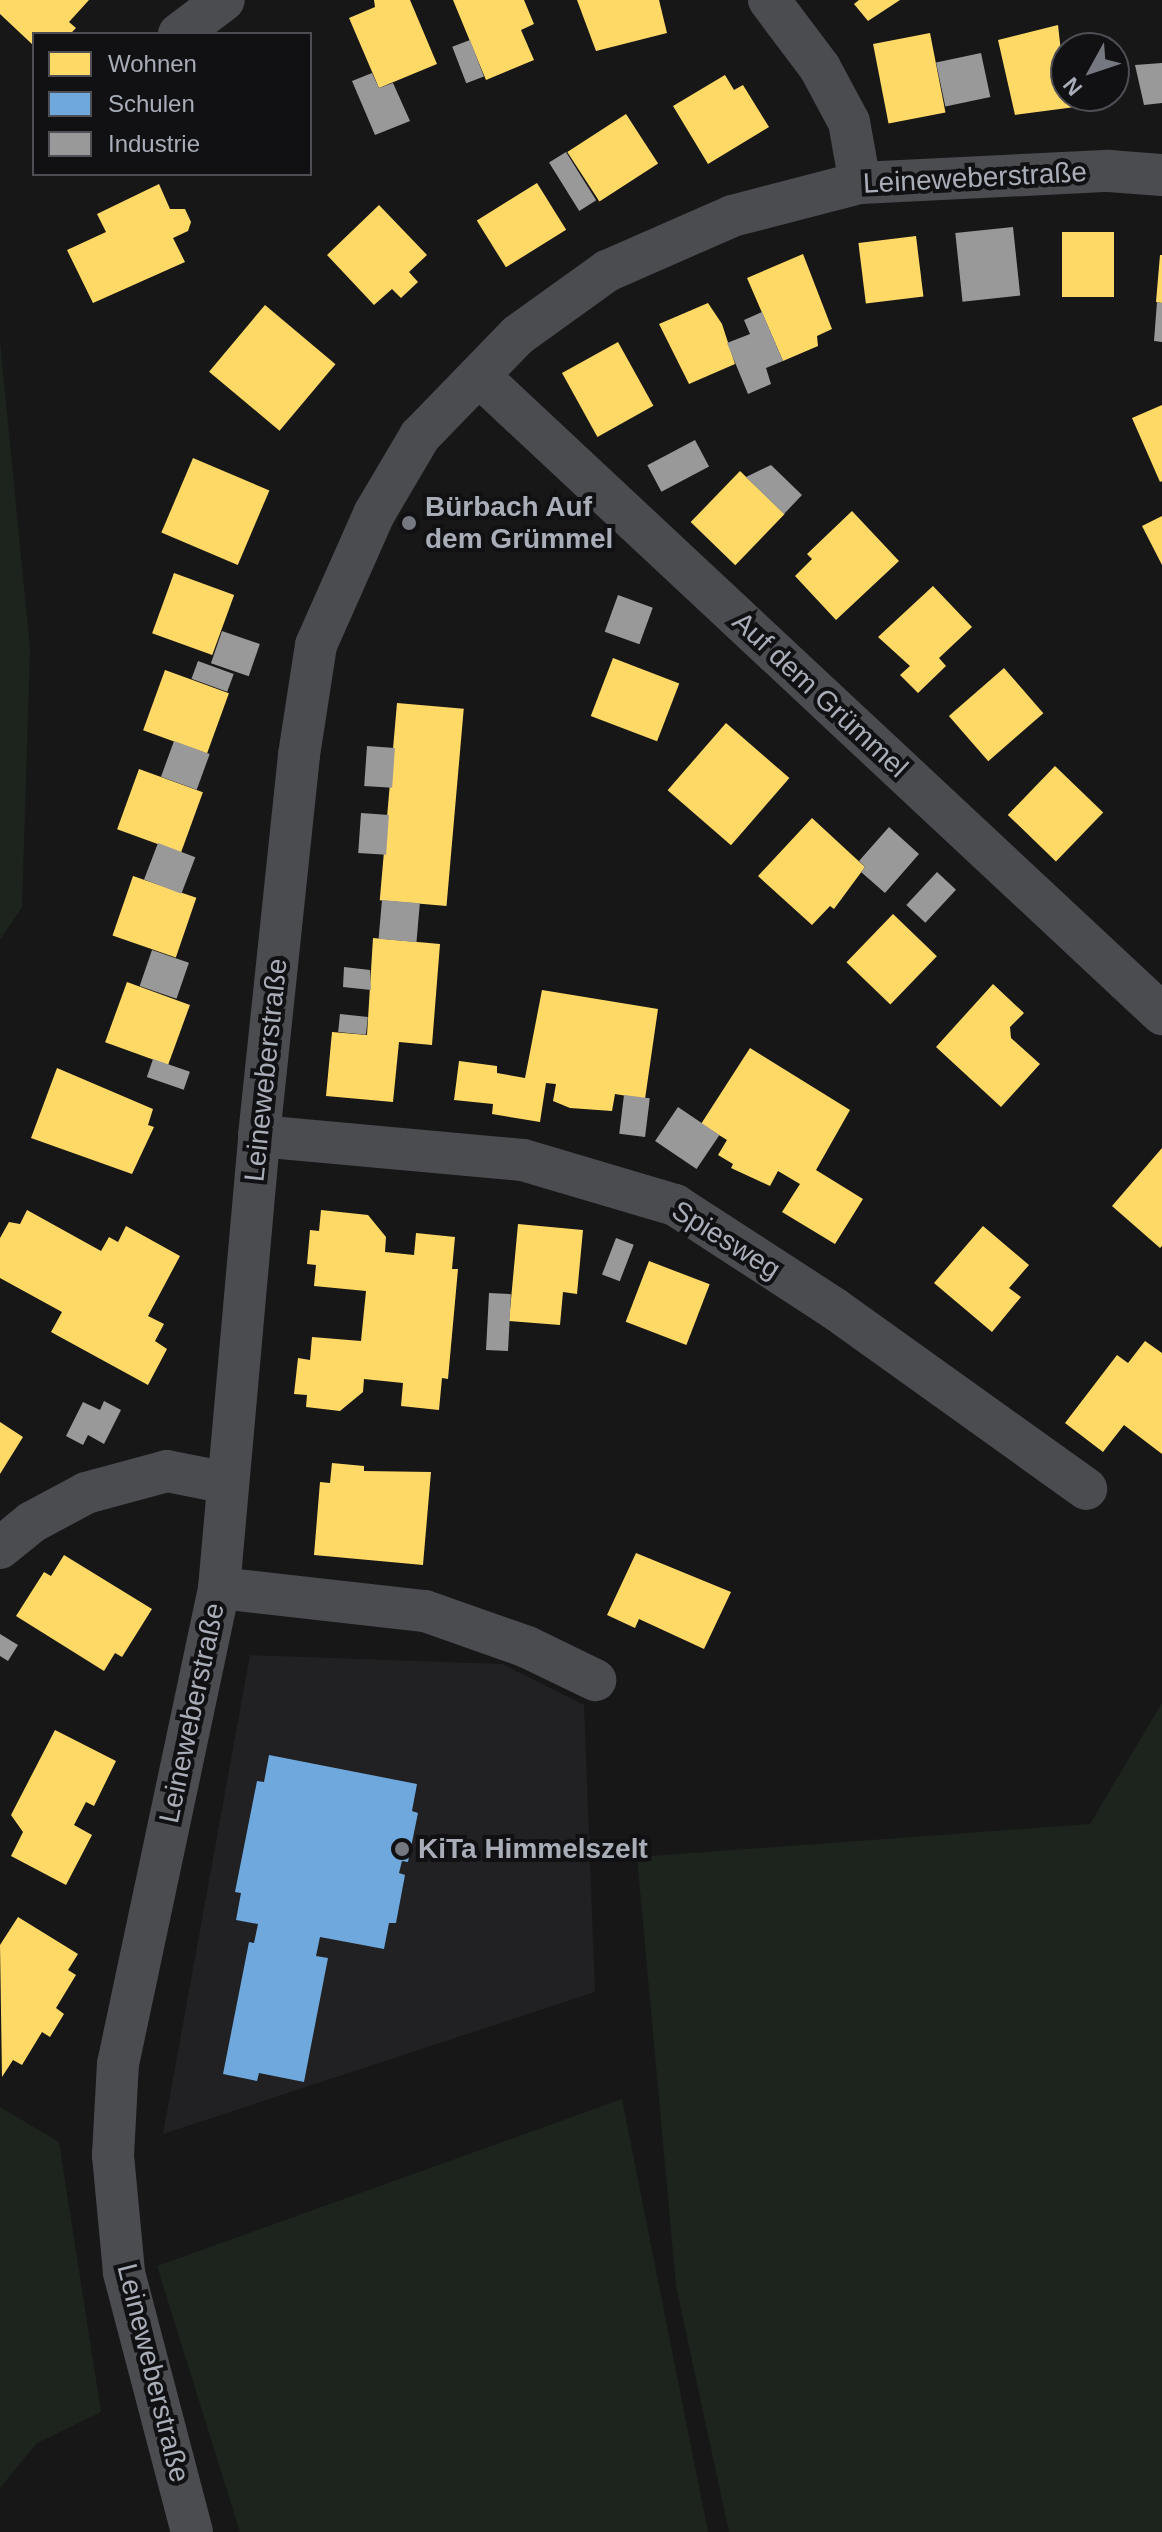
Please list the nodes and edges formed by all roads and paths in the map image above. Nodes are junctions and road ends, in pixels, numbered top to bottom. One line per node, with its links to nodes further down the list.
1 (224, 0): 3 (street)
2 (769, 0): 5 (street)
3 (182, 32)
4 (1162, 175): 5 (street, Leineweberstraße)
5 (860, 183): 6 (street, Leineweberstraße)
6 (479, 376): 7 (street, Auf dem Grümmel); 8 (street, Leineweberstraße)
7 (1162, 1014)
8 (259, 1136): 9 (street, Leineweberstraße); 10 (street, Spiesweg)
9 (227, 1483): 11 (street); 12 (street, Leineweberstraße)
10 (1086, 1489)
11 (0, 1548)
12 (219, 1588): 13 (street); 14 (street, Leineweberstraße)
13 (595, 1680)
14 (192, 2532)

